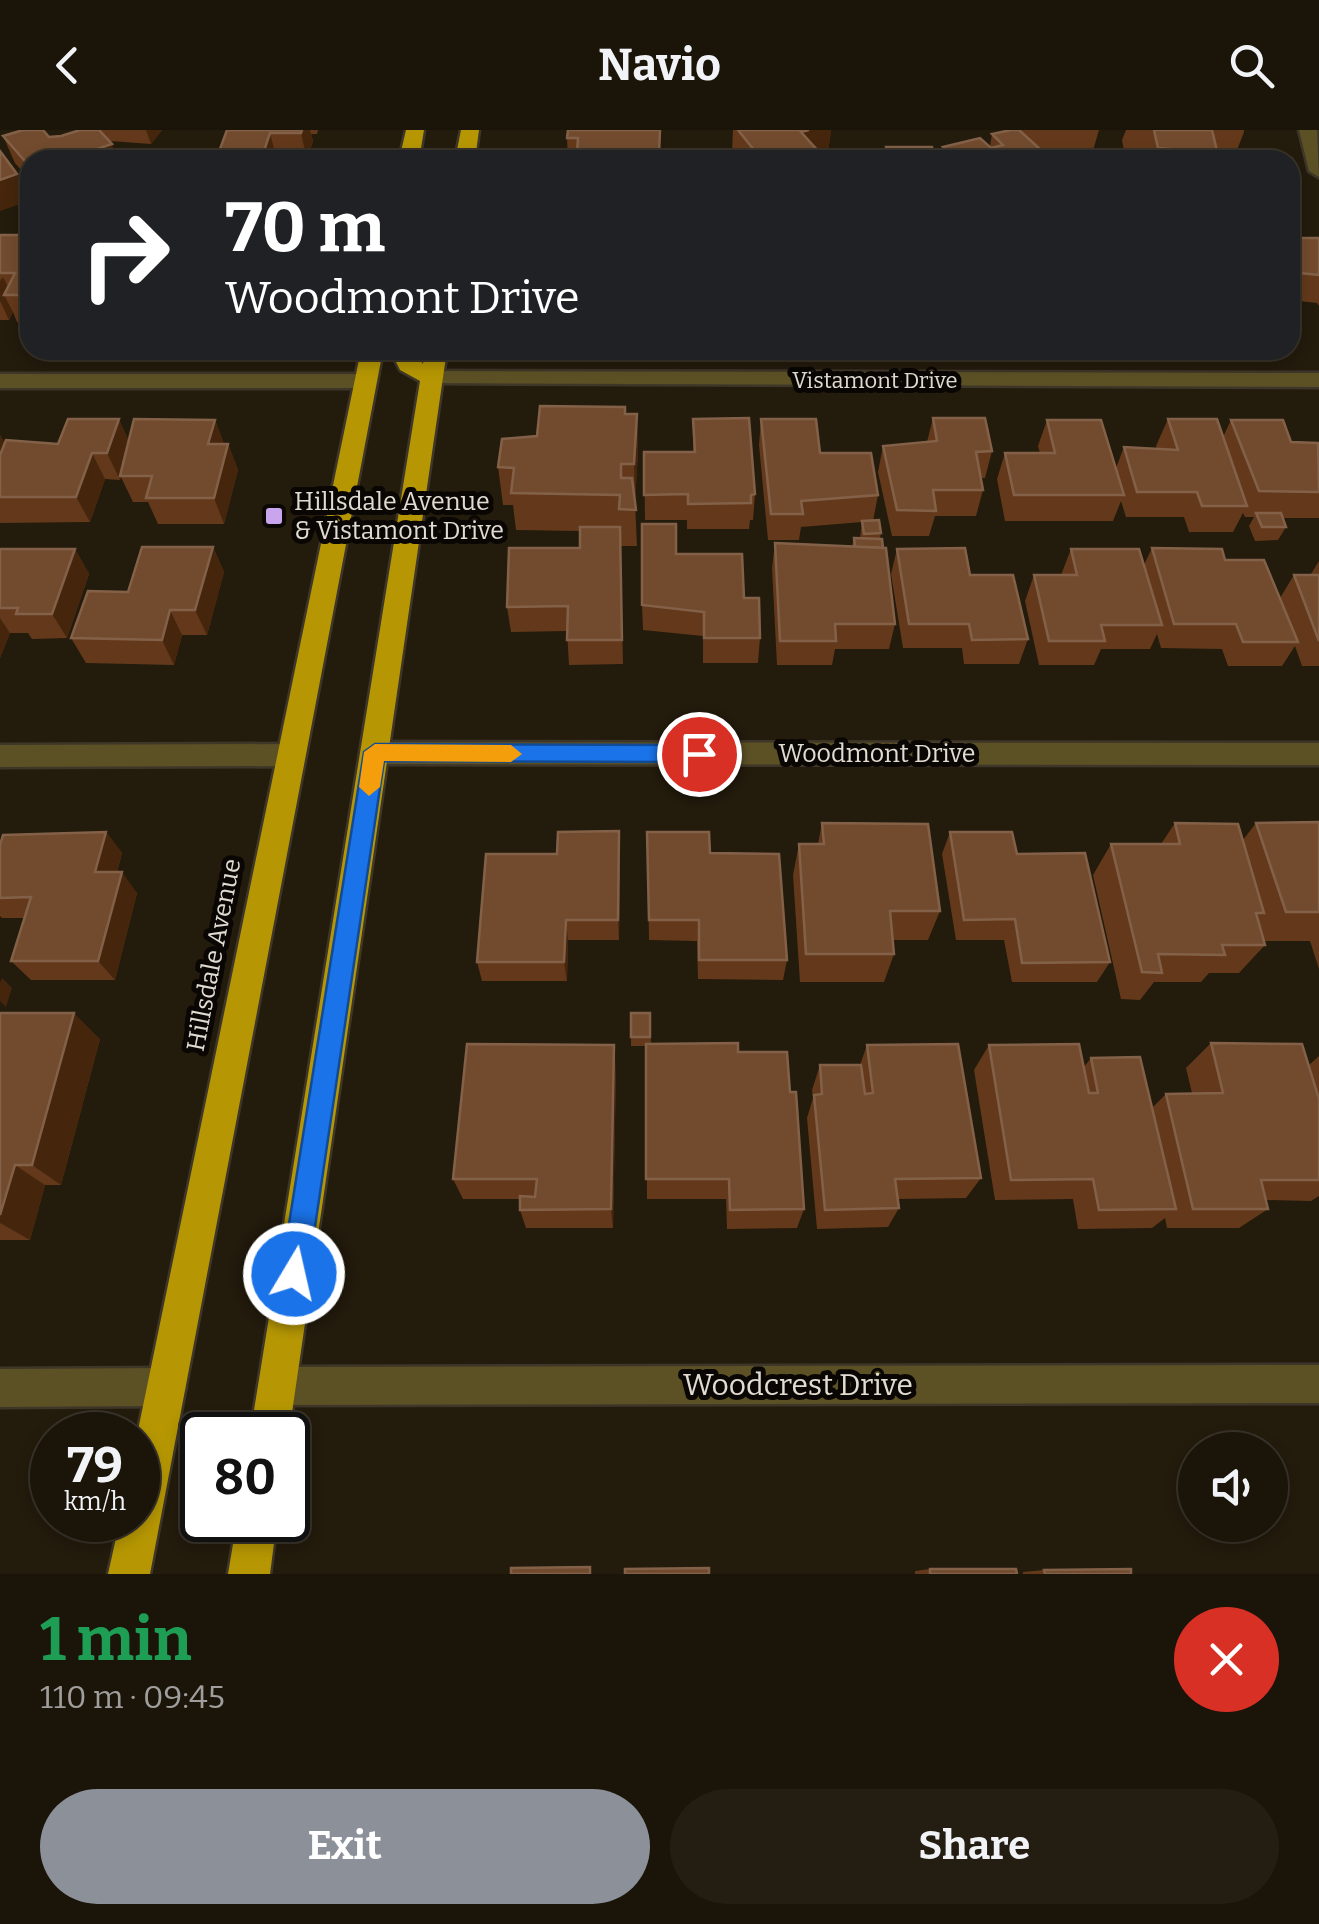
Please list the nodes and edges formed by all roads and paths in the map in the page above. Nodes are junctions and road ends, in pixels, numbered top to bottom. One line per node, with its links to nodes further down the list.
1 (1308, 130): 2 (street)
2 (1319, 171)
3 (406, 360): 4 (highway)
4 (434, 364): 6 (street, Vistamont Drive); 8 (highway)
5 (369, 366): 7 (street); 11 (highway, Hillsdale Avenue)
6 (1319, 380)
7 (0, 381)
8 (375, 752): 9 (street, Woodmont Drive); 13 (highway)
9 (1319, 754)
10 (0, 756): 11 (street)
11 (292, 756): 14 (highway, Hillsdale Avenue)
12 (1319, 1384): 13 (street, Woodcrest Drive)
13 (277, 1386): 16 (highway)
14 (166, 1387): 15 (street); 18 (highway, Hillsdale Avenue)
15 (0, 1388)
16 (273, 1412)
17 (253, 1542): 19 (highway)
18 (130, 1574)
19 (248, 1574)

